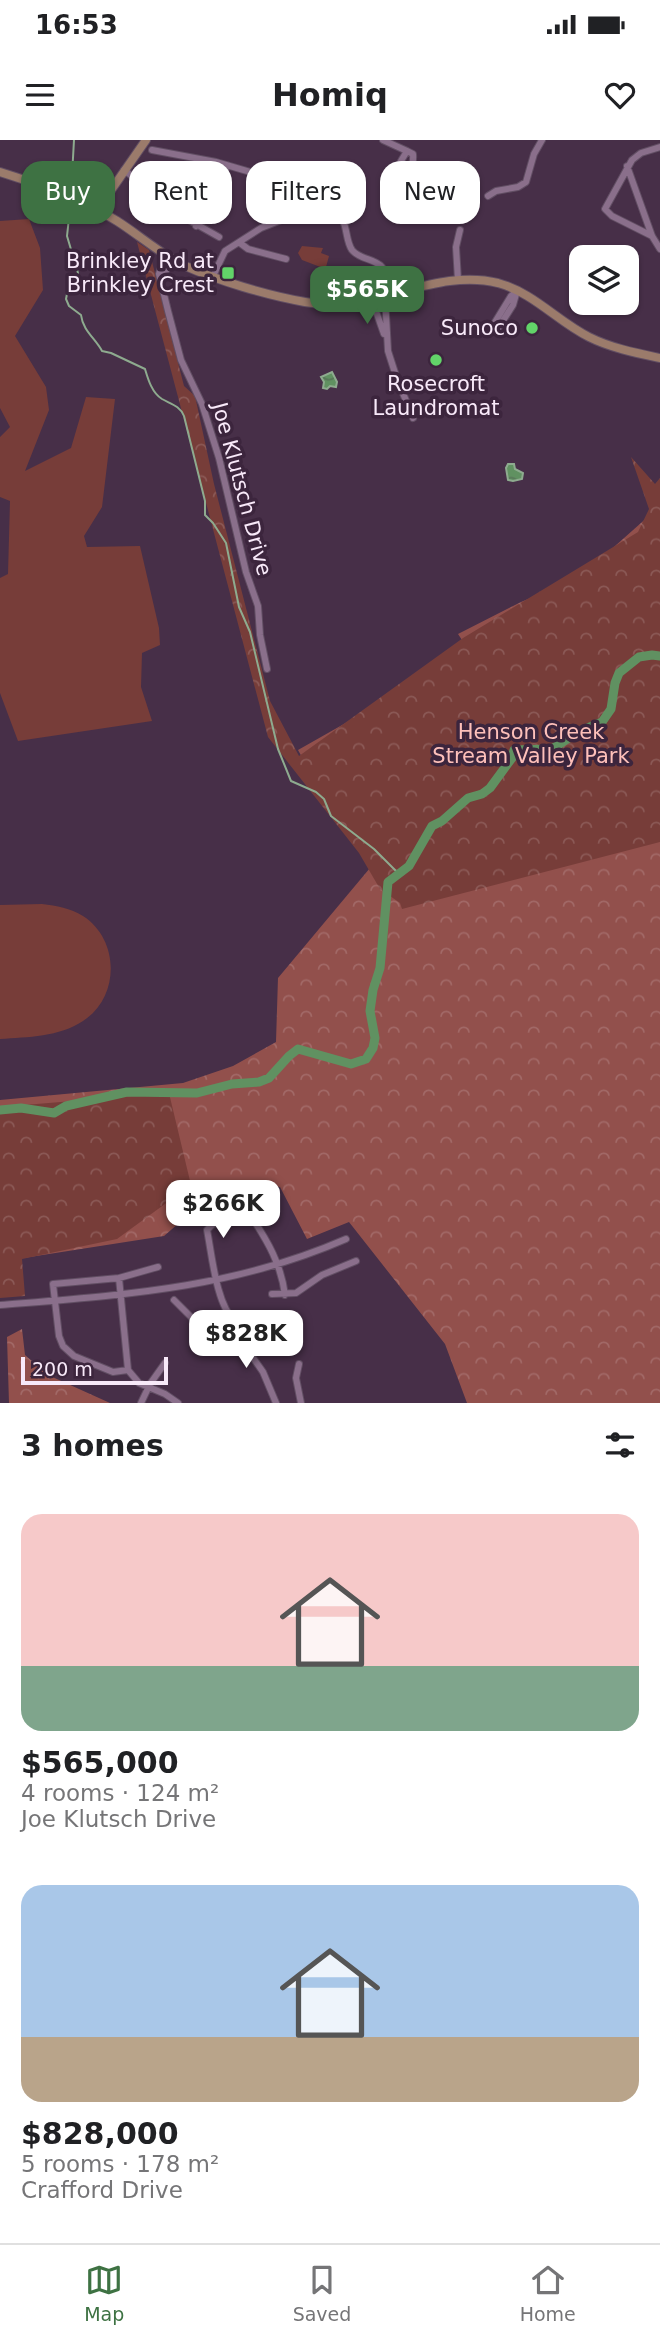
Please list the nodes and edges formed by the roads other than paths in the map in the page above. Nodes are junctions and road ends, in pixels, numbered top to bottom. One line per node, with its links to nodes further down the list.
1 (146, 140): 9 (main road)
2 (383, 140): 6 (street)
3 (542, 140): 13 (street)
4 (660, 148): 8 (street)
5 (152, 150): 7 (street)
6 (407, 151): 6 (street)
7 (209, 161)
8 (627, 166): 17 (street); 17 (street)
9 (124, 170): 12 (main road); 15 (street)
10 (0, 172): 11 (main road)
11 (21, 179)
12 (115, 184)
13 (488, 196)
14 (115, 221): 21 (main road)
15 (197, 226): 18 (street)
16 (460, 229): 24 (street)
17 (652, 236): 20 (street)
18 (219, 237)
19 (240, 243): 22 (street); 23 (street); 26 (street)
20 (660, 249)
21 (168, 257): 23 (main road); 31 (street, Joe Klutsch Drive)
22 (286, 259)
23 (213, 276): 26 (main road)
24 (458, 280): 25 (main road); 26 (main road)
25 (517, 290): 27 (street); 29 (main road)
26 (379, 298): 28 (street); 28 (street)
27 (495, 328)
28 (387, 344): 30 (street)
29 (660, 358)
30 (413, 418)
31 (267, 668)
32 (346, 1239): 34 (street)
33 (356, 1261): 40 (street)
34 (278, 1265): 37 (street); 37 (street); 40 (street)
35 (158, 1267): 36 (street)
36 (119, 1278): 38 (street); 42 (street)
37 (217, 1281): 38 (street); 44 (street)
38 (121, 1294): 42 (street); 49 (street)
39 (272, 1294): 40 (street)
40 (285, 1295)
41 (174, 1300): 45 (street)
42 (55, 1301): 43 (street); 49 (street)
43 (0, 1306)
44 (233, 1320): 45 (street); 46 (street)
45 (221, 1332): 53 (street)
46 (265, 1338)
47 (165, 1363): 50 (street)
48 (299, 1364): 54 (street)
49 (128, 1370): 50 (street)
50 (147, 1388): 51 (street); 52 (street)
51 (141, 1403)
52 (178, 1403)
53 (276, 1403)
54 (301, 1403)

